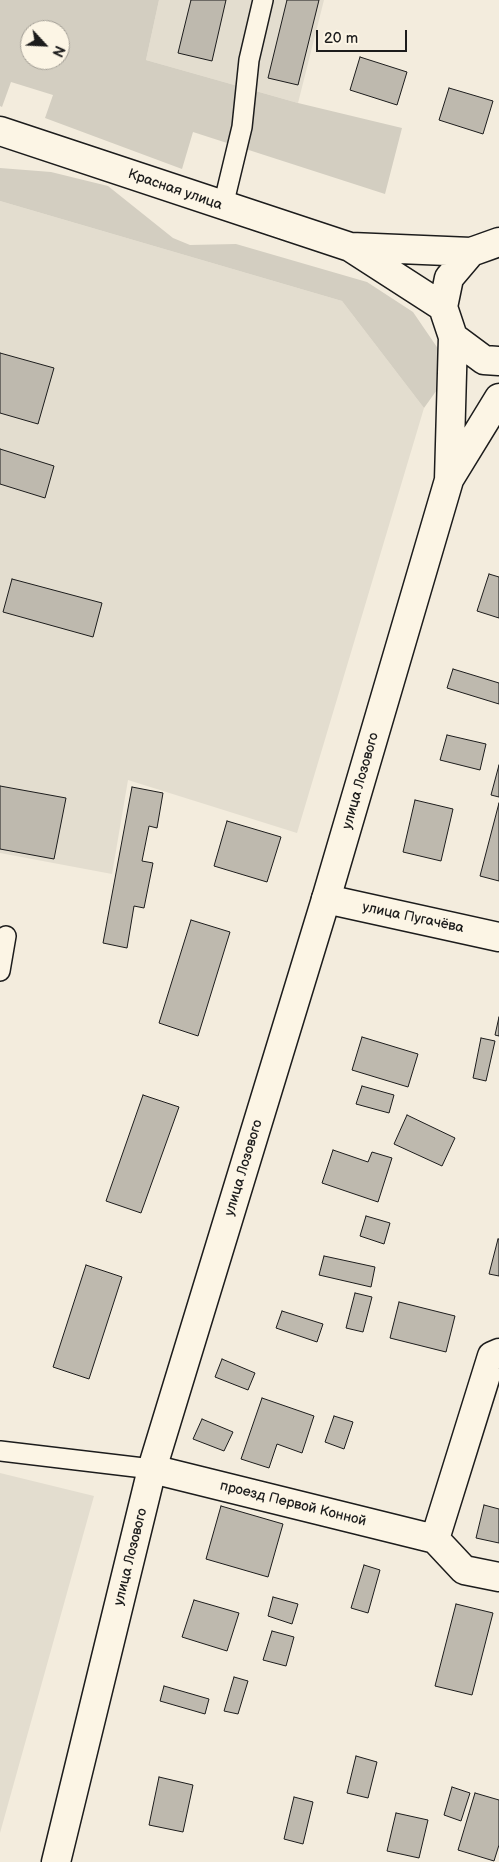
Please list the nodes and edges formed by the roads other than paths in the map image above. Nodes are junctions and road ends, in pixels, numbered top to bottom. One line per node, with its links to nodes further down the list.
1 (263, 0): 3 (lane)
2 (0, 131): 3 (street, Красная улица)
3 (223, 206): 5 (street, Красная улица)
4 (499, 242): 6 (street, Красная улица)
5 (350, 247): 6 (street, Красная улица); 7 (street, Красная улица)
6 (471, 252): 7 (street, Красная улица)
7 (443, 307): 8 (street, Красная улица)
8 (453, 337): 9 (street); 11 (street, улица Лозового)
9 (499, 361)
10 (499, 398): 11 (street, улица Лозового)
11 (449, 480): 12 (street, улица Лозового)
12 (326, 899): 14 (street, улица Пугачёва); 18 (street, улица Лозового)
13 (6, 936): 15 (lane)
14 (499, 937)
15 (0, 971)
16 (499, 1353): 19 (street)
17 (0, 1452): 18 (lane)
18 (152, 1469): 19 (street, проезд Первой Конной); 21 (street, улица Лозового)
19 (435, 1539): 20 (street)
20 (499, 1577)
21 (56, 1862)

